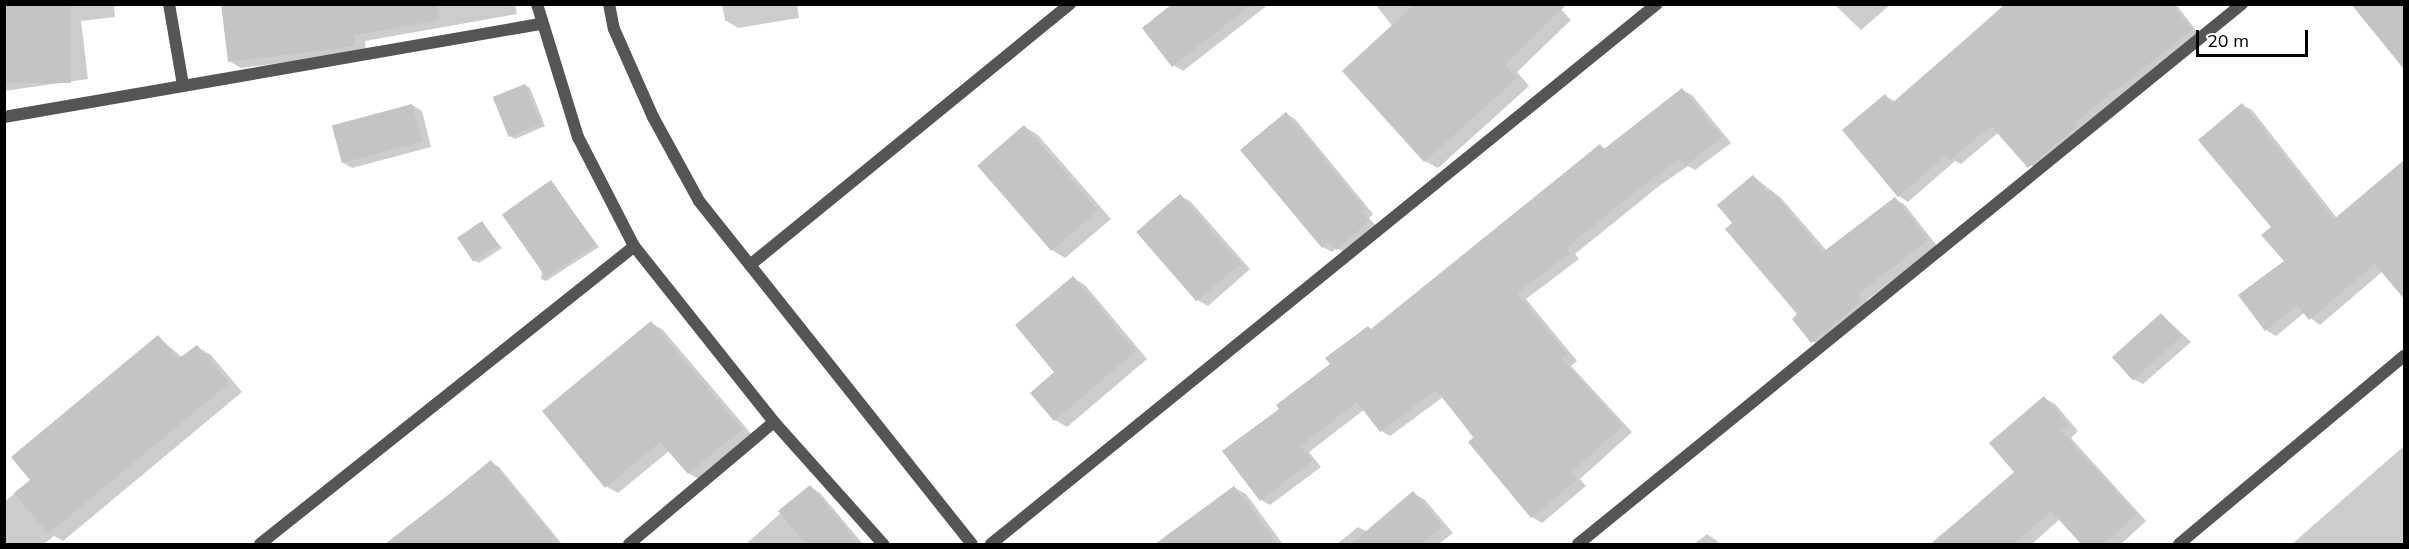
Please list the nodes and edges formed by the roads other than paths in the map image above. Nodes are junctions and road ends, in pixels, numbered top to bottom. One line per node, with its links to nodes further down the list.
1 (170, 4): 8 (street)
2 (537, 4): 7 (street)
3 (609, 4): 11 (street)
4 (1070, 4): 11 (street)
5 (1657, 4): 18 (street)
6 (2242, 4): 19 (street)
7 (540, 24): 8 (street); 10 (street)
8 (183, 85): 9 (street)
9 (4, 117)
10 (634, 246): 13 (street); 14 (street)
11 (750, 265): 17 (street)
12 (2404, 356): 20 (street)
13 (774, 422): 15 (street); 16 (street)
14 (260, 544)
15 (629, 544)
16 (883, 544)
17 (972, 544)
18 (991, 544)
19 (1578, 544)
20 (2179, 544)

